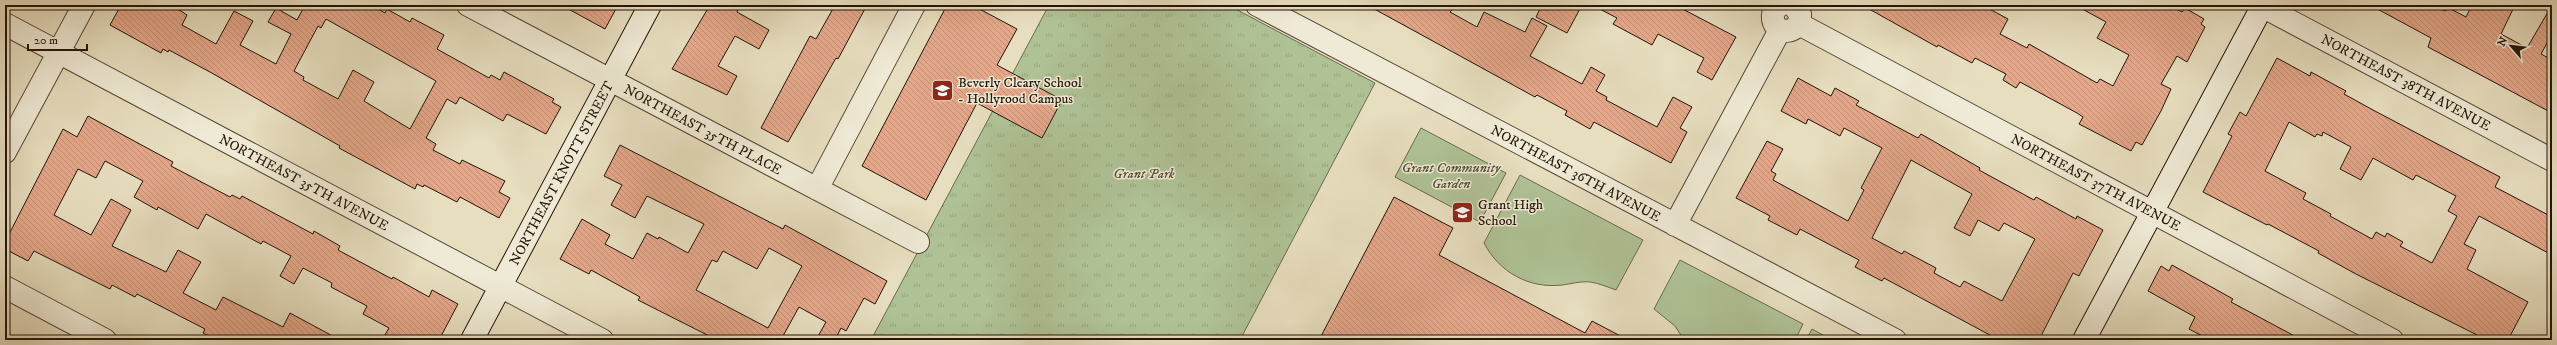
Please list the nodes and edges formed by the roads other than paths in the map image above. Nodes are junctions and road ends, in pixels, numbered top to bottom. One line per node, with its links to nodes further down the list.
1 (84, 5): 9 (street)
2 (468, 5): 10 (street, NORTHEAST 35TH PLACE)
3 (650, 5): 10 (street, NORTHEAST KNOTT STREET)
4 (914, 5): 13 (street)
5 (1257, 5): 15 (street, NORTHEAST 36TH AVENUE)
6 (2262, 5): 12 (street, NORTHEAST 38TH AVENUE); 14 (street)
7 (1781, 13): 14 (street, NORTHEAST 37TH AVENUE); 15 (street)
8 (5, 24): 9 (street, NORTHEAST 35TH AVENUE)
9 (58, 52): 11 (street); 17 (street, NORTHEAST 35TH AVENUE)
10 (610, 80): 13 (street, NORTHEAST 35TH PLACE); 17 (street, NORTHEAST KNOTT STREET)
11 (5, 152)
12 (2552, 160)
13 (816, 189): 16 (street, NORTHEAST 35TH PLACE)
14 (2152, 212): 23 (street); 24 (street, NORTHEAST 37TH AVENUE)
15 (1675, 225): 22 (street, NORTHEAST 36TH AVENUE)
16 (918, 242)
17 (501, 286): 20 (street, NORTHEAST KNOTT STREET); 21 (street, NORTHEAST 35TH AVENUE)
18 (5, 287): 19 (street)
19 (105, 340)
20 (472, 340)
21 (602, 340)
22 (1895, 340)
23 (2084, 340)
24 (2392, 340)

